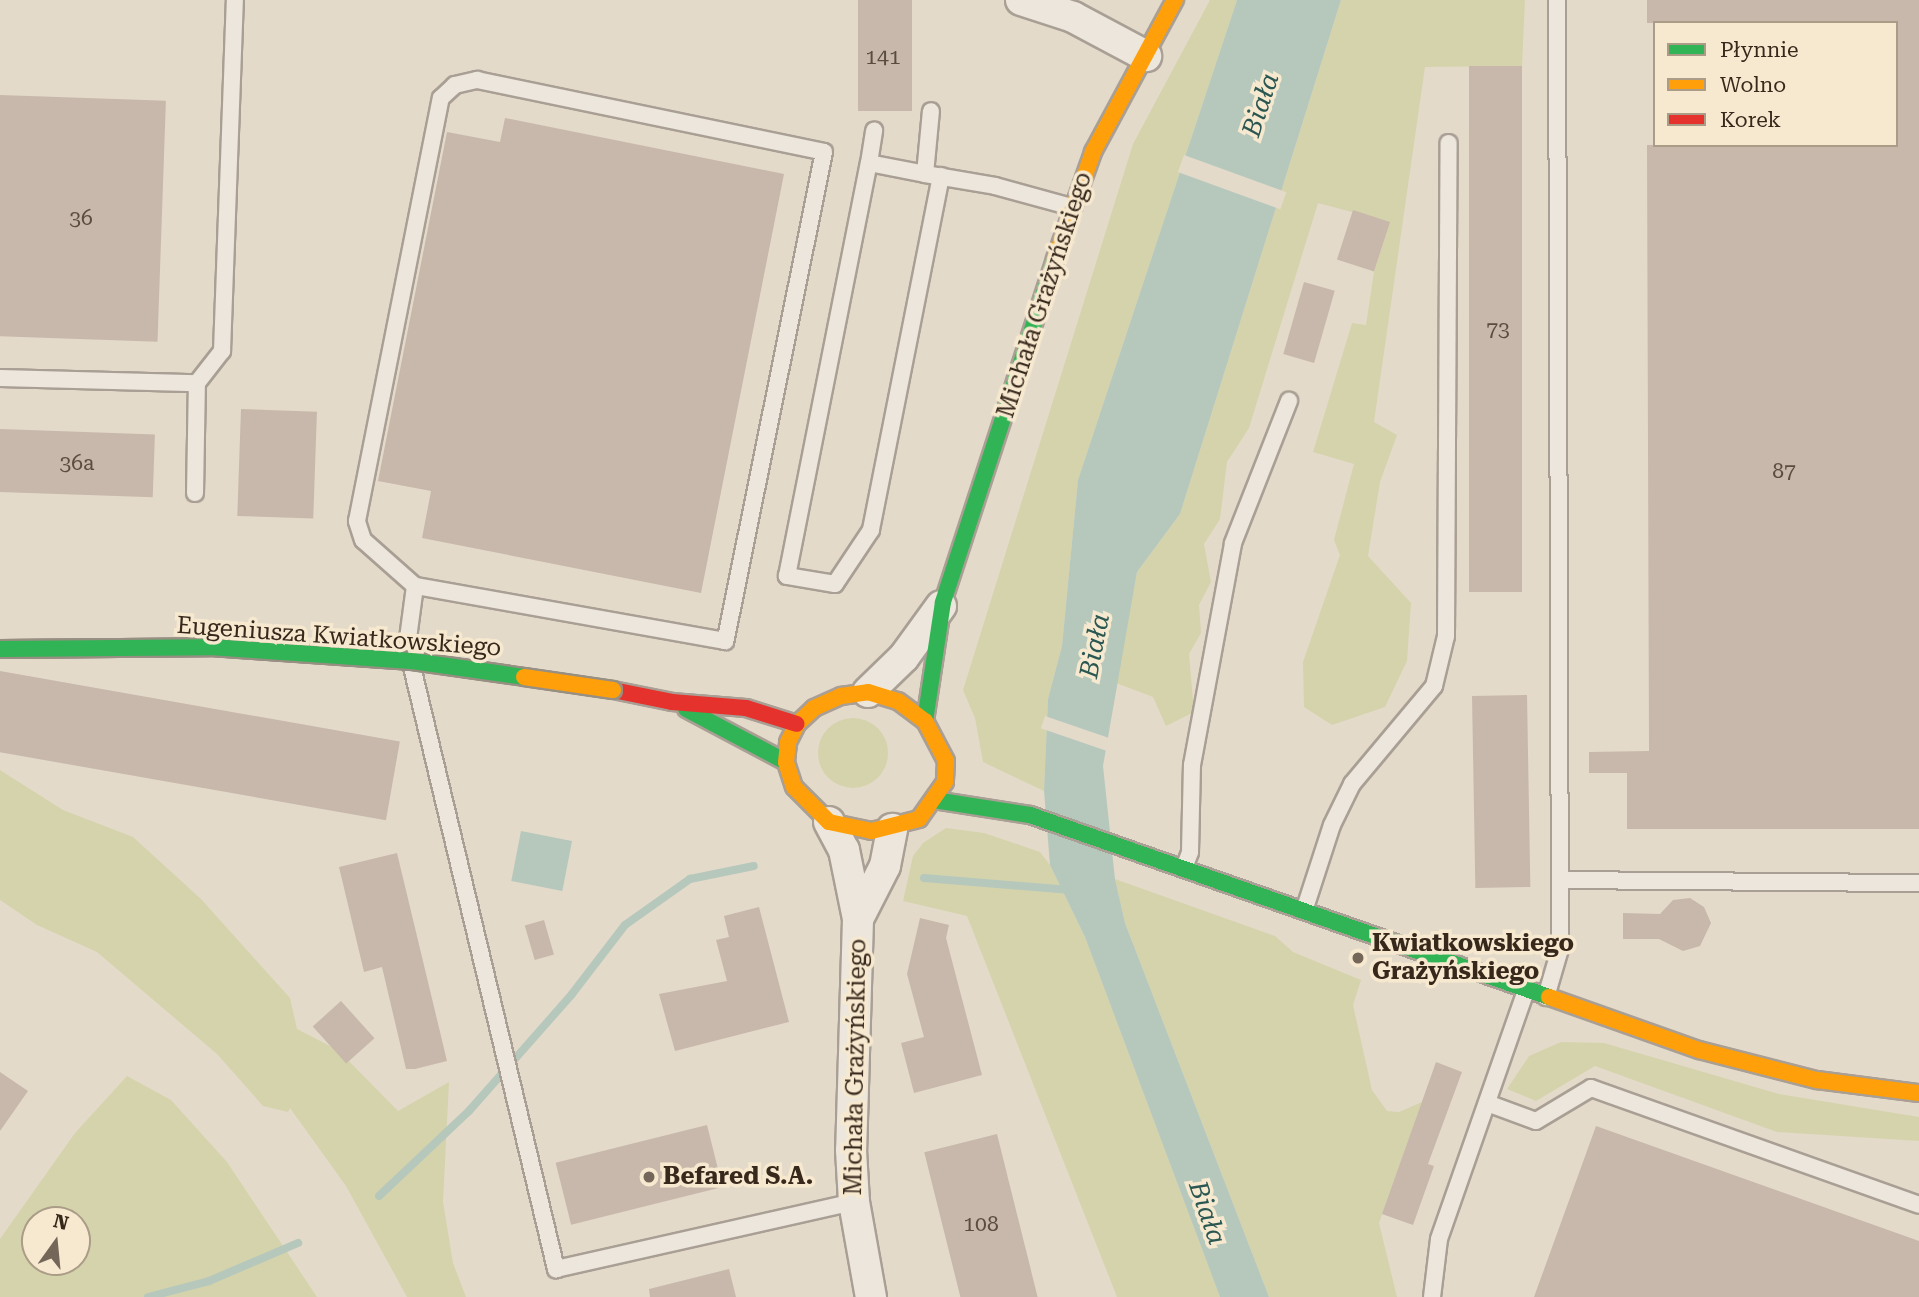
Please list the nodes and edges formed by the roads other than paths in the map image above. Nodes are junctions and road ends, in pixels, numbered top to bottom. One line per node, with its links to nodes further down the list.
1 (235, 0): 13 (lane)
2 (1021, 0): 5 (street)
3 (1175, 0): 5 (street, Michała Grażyńskiego)
4 (1557, 0): 32 (lane)
5 (1146, 56): 11 (street, Michała Grażyńskiego)
6 (931, 111): 10 (lane)
7 (874, 130): 9 (lane)
8 (1450, 143): 34 (lane)
9 (869, 163): 10 (lane); 10 (lane)
10 (933, 175): 11 (lane)
11 (1072, 207): 17 (street, Michała Grażyńskiego)
12 (0, 378): 13 (lane)
13 (197, 383): 15 (lane)
14 (1289, 401): 31 (lane)
15 (195, 493)
16 (415, 586): 16 (lane); 40 (lane)
17 (943, 603): 19 (street, Michała Grażyńskiego); 21 (street, Michała Grażyńskiego)
18 (0, 649): 20 (street, Eugeniusza Kwiatkowskiego, bridge)
19 (868, 692): 21 (street); 22 (street)
20 (671, 702): 22 (street, Eugeniusza Kwiatkowskiego); 24 (street, Eugeniusza Kwiatkowskiego)
21 (925, 720): 23 (street)
22 (797, 724): 24 (street)
23 (946, 761): 25 (street); 27 (street)
24 (786, 762): 29 (street)
25 (965, 774)
26 (996, 793): 28 (street)
27 (934, 800): 28 (street); 30 (street)
28 (1030, 815): 31 (street)
29 (830, 822): 30 (street); 35 (street, Michała Grażyńskiego)
30 (892, 829): 35 (street, Michała Grażyńskiego)
31 (1184, 868): 34 (street)
32 (1560, 880): 33 (lane); 37 (lane)
33 (1919, 883)
34 (1304, 911): 36 (street)
35 (858, 919): 40 (street, Michała Grażyńskiego)
36 (1526, 990): 37 (street); 39 (lane)
37 (1546, 997): 38 (street)
38 (1919, 1093)
39 (1487, 1103): 41 (lane); 43 (lane)
40 (854, 1202): 42 (street, Michała Grażyńskiego)
41 (1919, 1205)
42 (872, 1297)
43 (1432, 1297)

